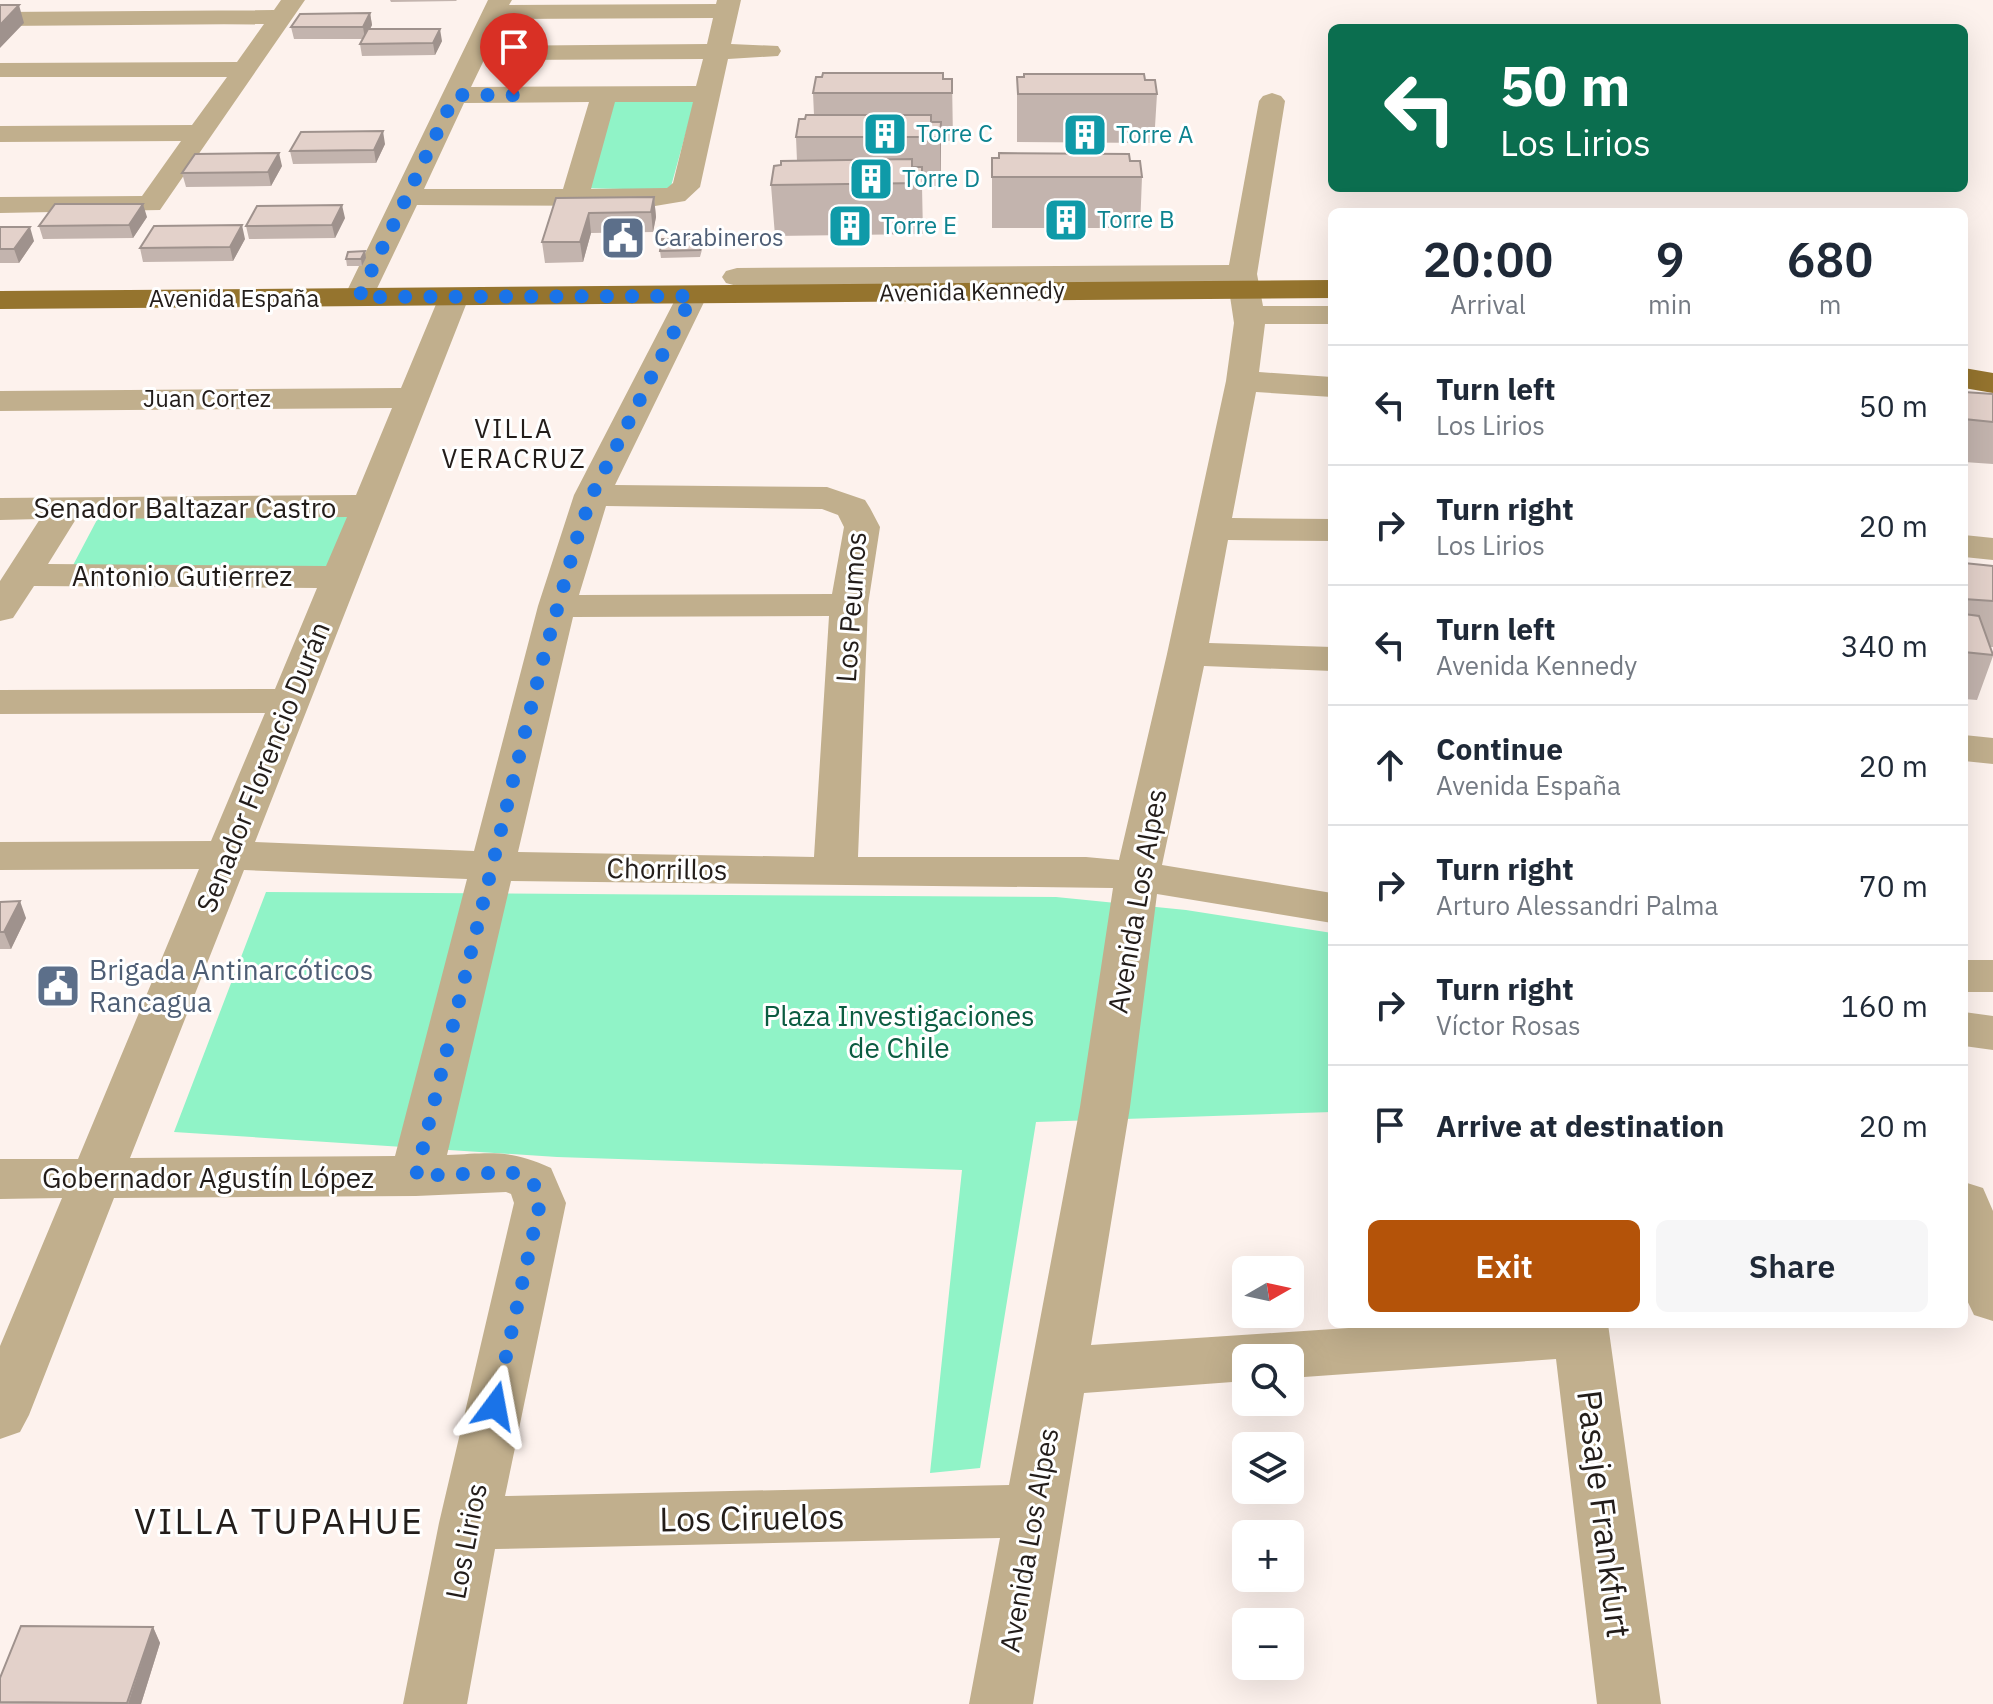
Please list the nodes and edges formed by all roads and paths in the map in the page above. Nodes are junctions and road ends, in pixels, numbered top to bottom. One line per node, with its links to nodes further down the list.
1 (49, 0): 5 (street)
2 (497, 6): 3 (street); 9 (street)
3 (728, 6): 7 (street)
4 (287, 8): 5 (street); 10 (street)
5 (31, 18): 6 (street)
6 (5, 30)
7 (717, 51): 8 (street); 9 (street); 12 (street)
8 (769, 51)
9 (475, 53): 13 (street)
10 (246, 69): 11 (street); 16 (street)
11 (0, 70)
12 (707, 94): 14 (street); 19 (street)
13 (455, 95): 14 (street); 18 (street)
14 (604, 95): 19 (street)
15 (1272, 101): 24 (street, Avenida Los Alpes)
16 (200, 133): 17 (street); 20 (street)
17 (0, 134)
18 (406, 197): 19 (street); 27 (street)
19 (575, 197)
20 (0, 205)
21 (737, 277): 22 (street, Avenida Kennedy)
22 (931, 285): 24 (main road, Avenida Kennedy); 26 (main road, Avenida Kennedy)
23 (1328, 289): 24 (main road, Avenida Kennedy)
24 (1245, 292): 30 (street, Avenida Kennedy); 32 (street, Avenida Los Alpes)
25 (611, 296): 26 (main road, Avenida Kennedy); 28 (main road, Avenida España)
26 (692, 296): 39 (street)
27 (359, 297): 28 (main road, Avenida España); 29 (main road, Avenida España)
28 (454, 297): 35 (street, Senador Florencio Durán)
29 (0, 300)
30 (1328, 314)
31 (1968, 379): 33 (main road)
32 (1242, 381): 34 (street); 43 (street, Avenida Los Alpes)
33 (1993, 383)
34 (1328, 387)
35 (414, 398): 36 (street, Juan Cortez); 40 (street, Senador Florencio Durán)
36 (0, 401)
37 (1968, 406): 38 (street)
38 (1993, 410)
39 (592, 495): 49 (street, Los Peumos); 50 (street)
40 (369, 506): 41 (street, Senador Baltazar Castro); 48 (street, Senador Florencio Durán)
41 (65, 508): 42 (street, Senador Baltazar Castro); 47 (street)
42 (0, 509)
43 (1211, 529): 44 (street); 52 (street, Avenida Los Alpes)
44 (1328, 530)
45 (1968, 546): 46 (street)
46 (1993, 549)
47 (22, 575): 48 (street, Antonio Gutierrez); 51 (street)
48 (341, 577): 54 (street, Senador Florencio Durán)
49 (849, 605): 50 (street); 61 (street, Los Peumos)
50 (557, 606): 60 (street)
51 (0, 610)
52 (1187, 654): 53 (street); 62 (street, Avenida Los Alpes)
53 (1328, 659)
54 (291, 701): 55 (street); 58 (street, Senador Florencio Durán)
55 (0, 702)
56 (1968, 748): 57 (street)
57 (1993, 751)
58 (228, 855): 59 (street, Chorrillos); 60 (street, Chorrillos); 70 (street, Senador Florencio Durán)
59 (0, 856)
60 (492, 866): 61 (street, Chorrillos); 68 (street)
61 (835, 872): 62 (street, Chorrillos)
62 (1137, 876): 63 (street, Chorrillos); 74 (street, Avenida Los Alpes)
63 (1328, 907)
64 (1968, 976): 65 (street)
65 (1993, 976)
66 (1968, 1030): 67 (street)
67 (1993, 1033)
68 (416, 1176): 70 (street, Gobernador Agustín López); 77 (street, Los Lirios)
69 (0, 1179): 70 (street, Gobernador Agustín López)
70 (96, 1179): 75 (street, Senador Florencio Durán)
71 (1968, 1215): 72 (street)
72 (1993, 1299)
73 (1580, 1330): 74 (street); 80 (street, Pasaje Frankfurt)
74 (1059, 1371): 76 (street, Avenida Los Alpes)
75 (0, 1415)
76 (1035, 1511): 77 (street, Los Ciruelos); 79 (street, Avenida Los Alpes)
77 (469, 1523): 78 (street, Los Lirios)
78 (435, 1704)
79 (1001, 1704)
80 (1629, 1704)

